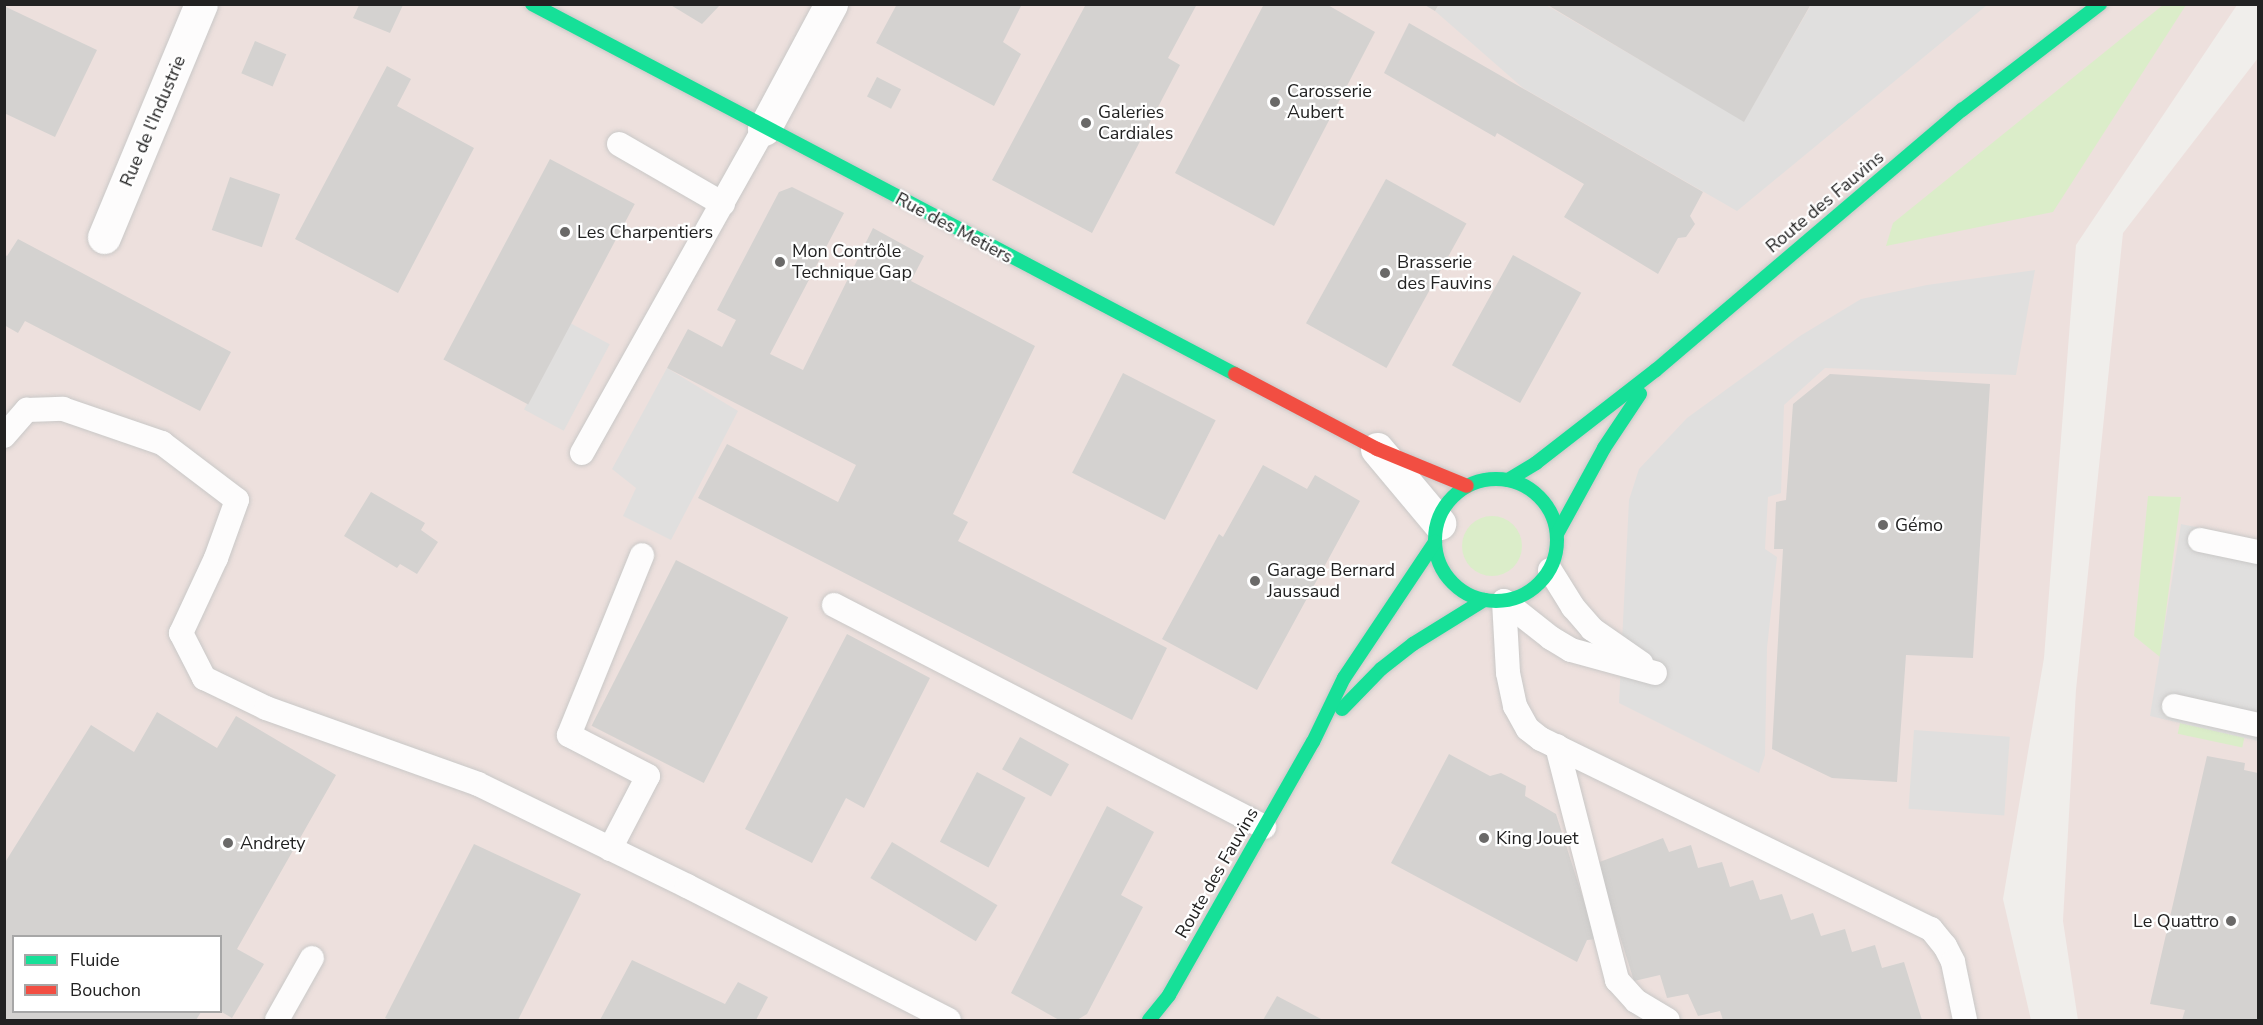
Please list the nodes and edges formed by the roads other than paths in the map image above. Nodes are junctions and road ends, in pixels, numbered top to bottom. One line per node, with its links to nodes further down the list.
1 (201, 4): 10 (street, Rue de l'Industrie)
2 (532, 4): 7 (street, Rue des Metiers)
3 (831, 4): 7 (street)
4 (2100, 4): 6 (street, Route des Fauvins)
5 (2045, 29): 6 (street, Route des Fauvins)
6 (2020, 65): 11 (street, Route des Fauvins)
7 (764, 129): 9 (lane); 13 (street, Rue des Metiers)
8 (619, 144): 9 (lane)
9 (723, 204): 14 (lane)
10 (104, 237)
11 (1656, 370): 15 (street, Route des Fauvins); 18 (street, Route des Fauvins)
12 (4, 436): 30 (lane)
13 (1377, 449): 16 (street, Rue des Metiers); 17 (street, Rue des Metiers)
14 (582, 453)
15 (1508, 480): 16 (street); 18 (street)
16 (1467, 486): 17 (street)
17 (1437, 532): 23 (street); 27 (street, Route des Fauvins)
18 (1557, 534): 22 (street)
19 (2200, 540): 20 (lane)
20 (2259, 552)
21 (642, 555): 30 (lane)
22 (1550, 570): 23 (street); 23 (lane)
23 (1494, 600): 27 (street, Route des Fauvins); 28 (lane)
24 (834, 605): 29 (lane)
25 (2174, 706): 26 (lane)
26 (2259, 725)
27 (1313, 742): 29 (street, Route des Fauvins)
28 (1557, 747): 35 (lane); 36 (lane)
29 (1264, 827): 34 (street, Route des Fauvins)
30 (610, 849): 33 (lane)
31 (312, 958): 32 (lane)
32 (277, 1020)
33 (949, 1020)
34 (1149, 1020)
35 (1668, 1020)
36 (1965, 1020)

